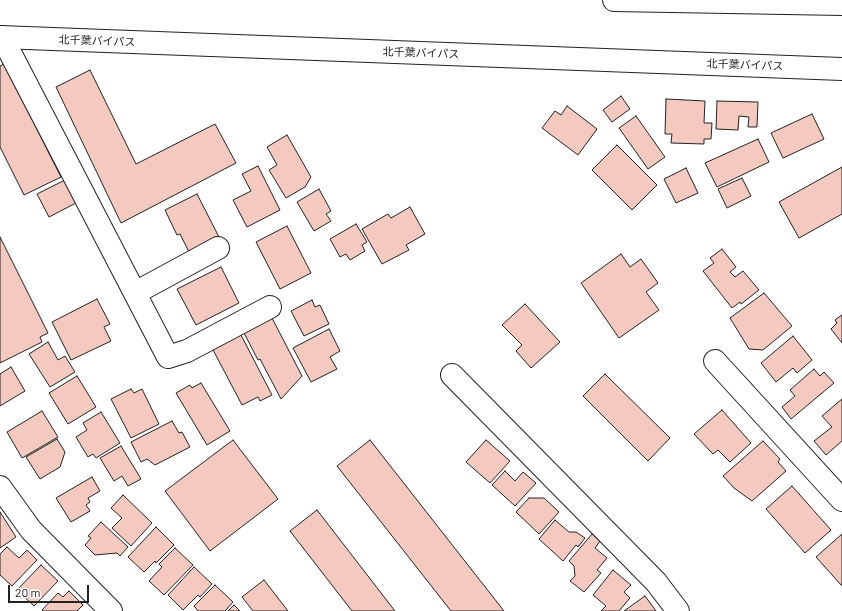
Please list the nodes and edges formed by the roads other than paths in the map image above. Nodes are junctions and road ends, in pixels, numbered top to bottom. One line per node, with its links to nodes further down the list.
1 (614, 0): 2 (main road)
2 (751, 1): 3 (main road)
3 (842, 4)
4 (1, 37): 5 (main road, 北千葉バイパス); 7 (main road)
5 (842, 69)
6 (218, 248): 7 (main road)
7 (135, 293): 8 (main road)
8 (270, 307)
9 (715, 361): 12 (main road)
10 (452, 375): 14 (main road)
11 (0, 487): 13 (main road)
12 (842, 500)
13 (111, 611)
14 (678, 611)

